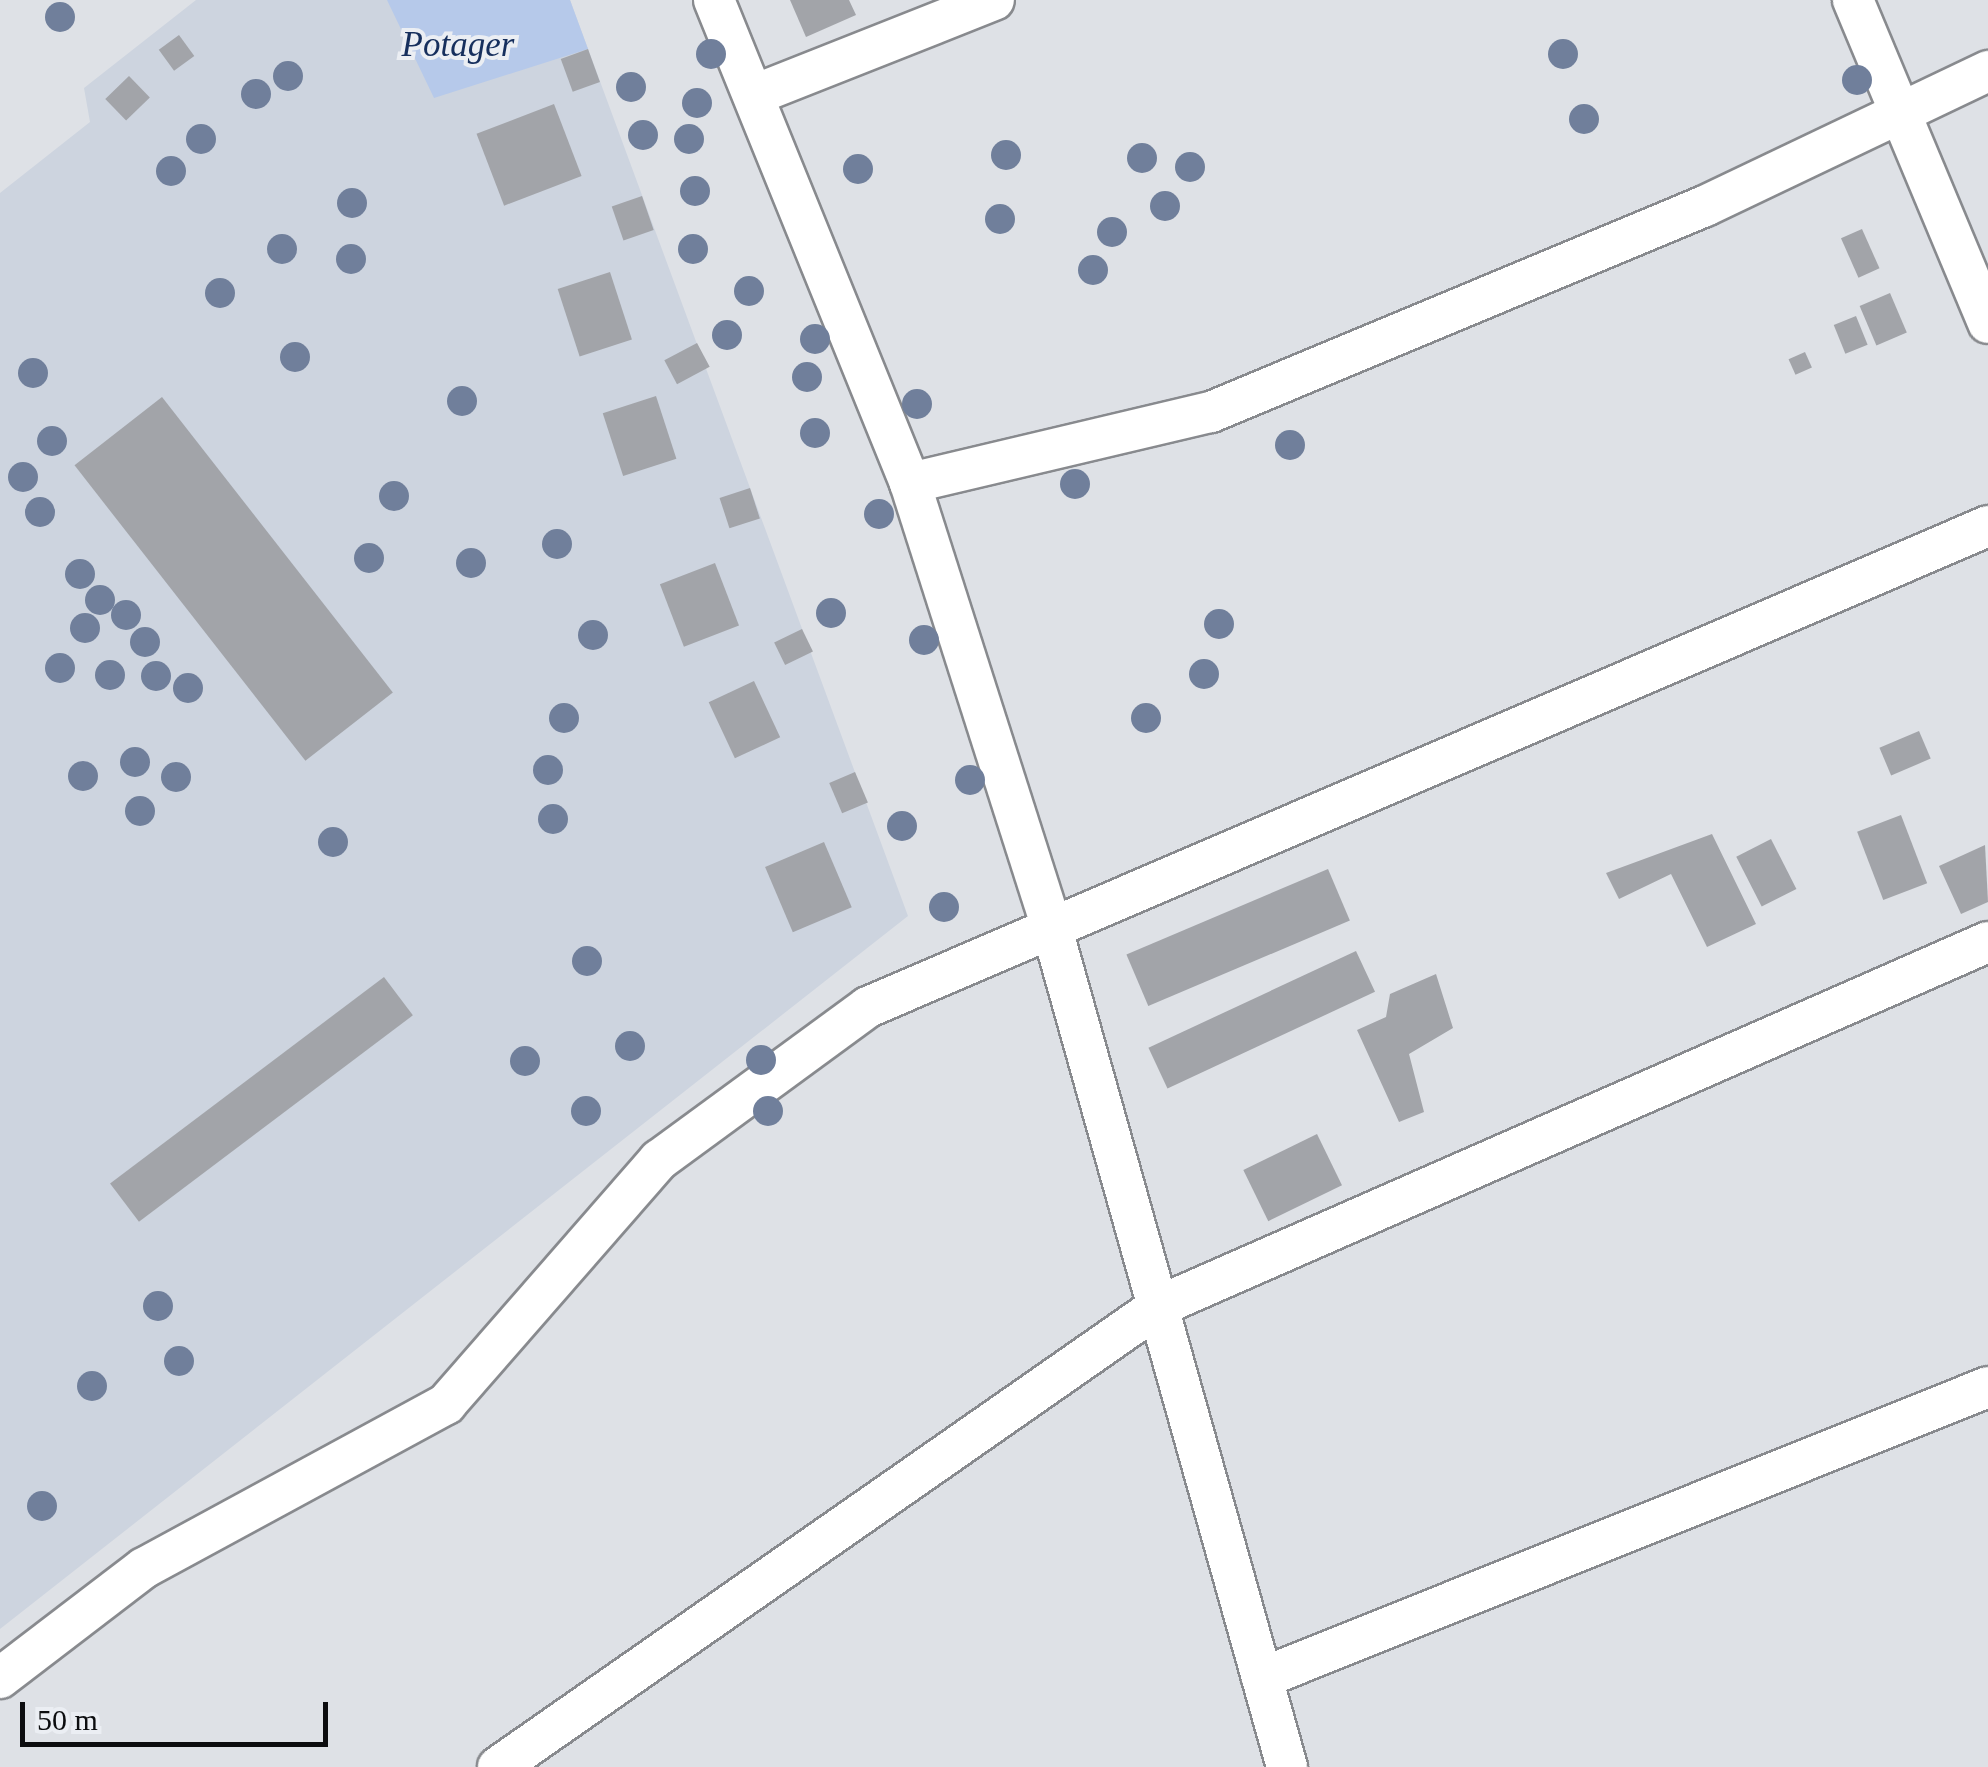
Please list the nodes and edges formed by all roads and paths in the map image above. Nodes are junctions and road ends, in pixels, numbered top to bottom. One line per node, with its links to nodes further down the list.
1 (714, 0): 5 (street)
2 (994, 0): 5 (street)
3 (1853, 0): 6 (street)
4 (1988, 71): 6 (street)
5 (754, 95): 8 (street)
6 (1900, 113): 7 (street); 8 (street)
7 (1988, 323)
8 (910, 483): 10 (street)
9 (1988, 526): 10 (street)
10 (1050, 922): 12 (street); 14 (street)
11 (1988, 942): 12 (street)
12 (1159, 1306): 15 (street); 16 (street)
13 (1988, 1388): 15 (street)
14 (0, 1678)
15 (1262, 1678): 17 (street)
16 (498, 1767)
17 (1287, 1767)

